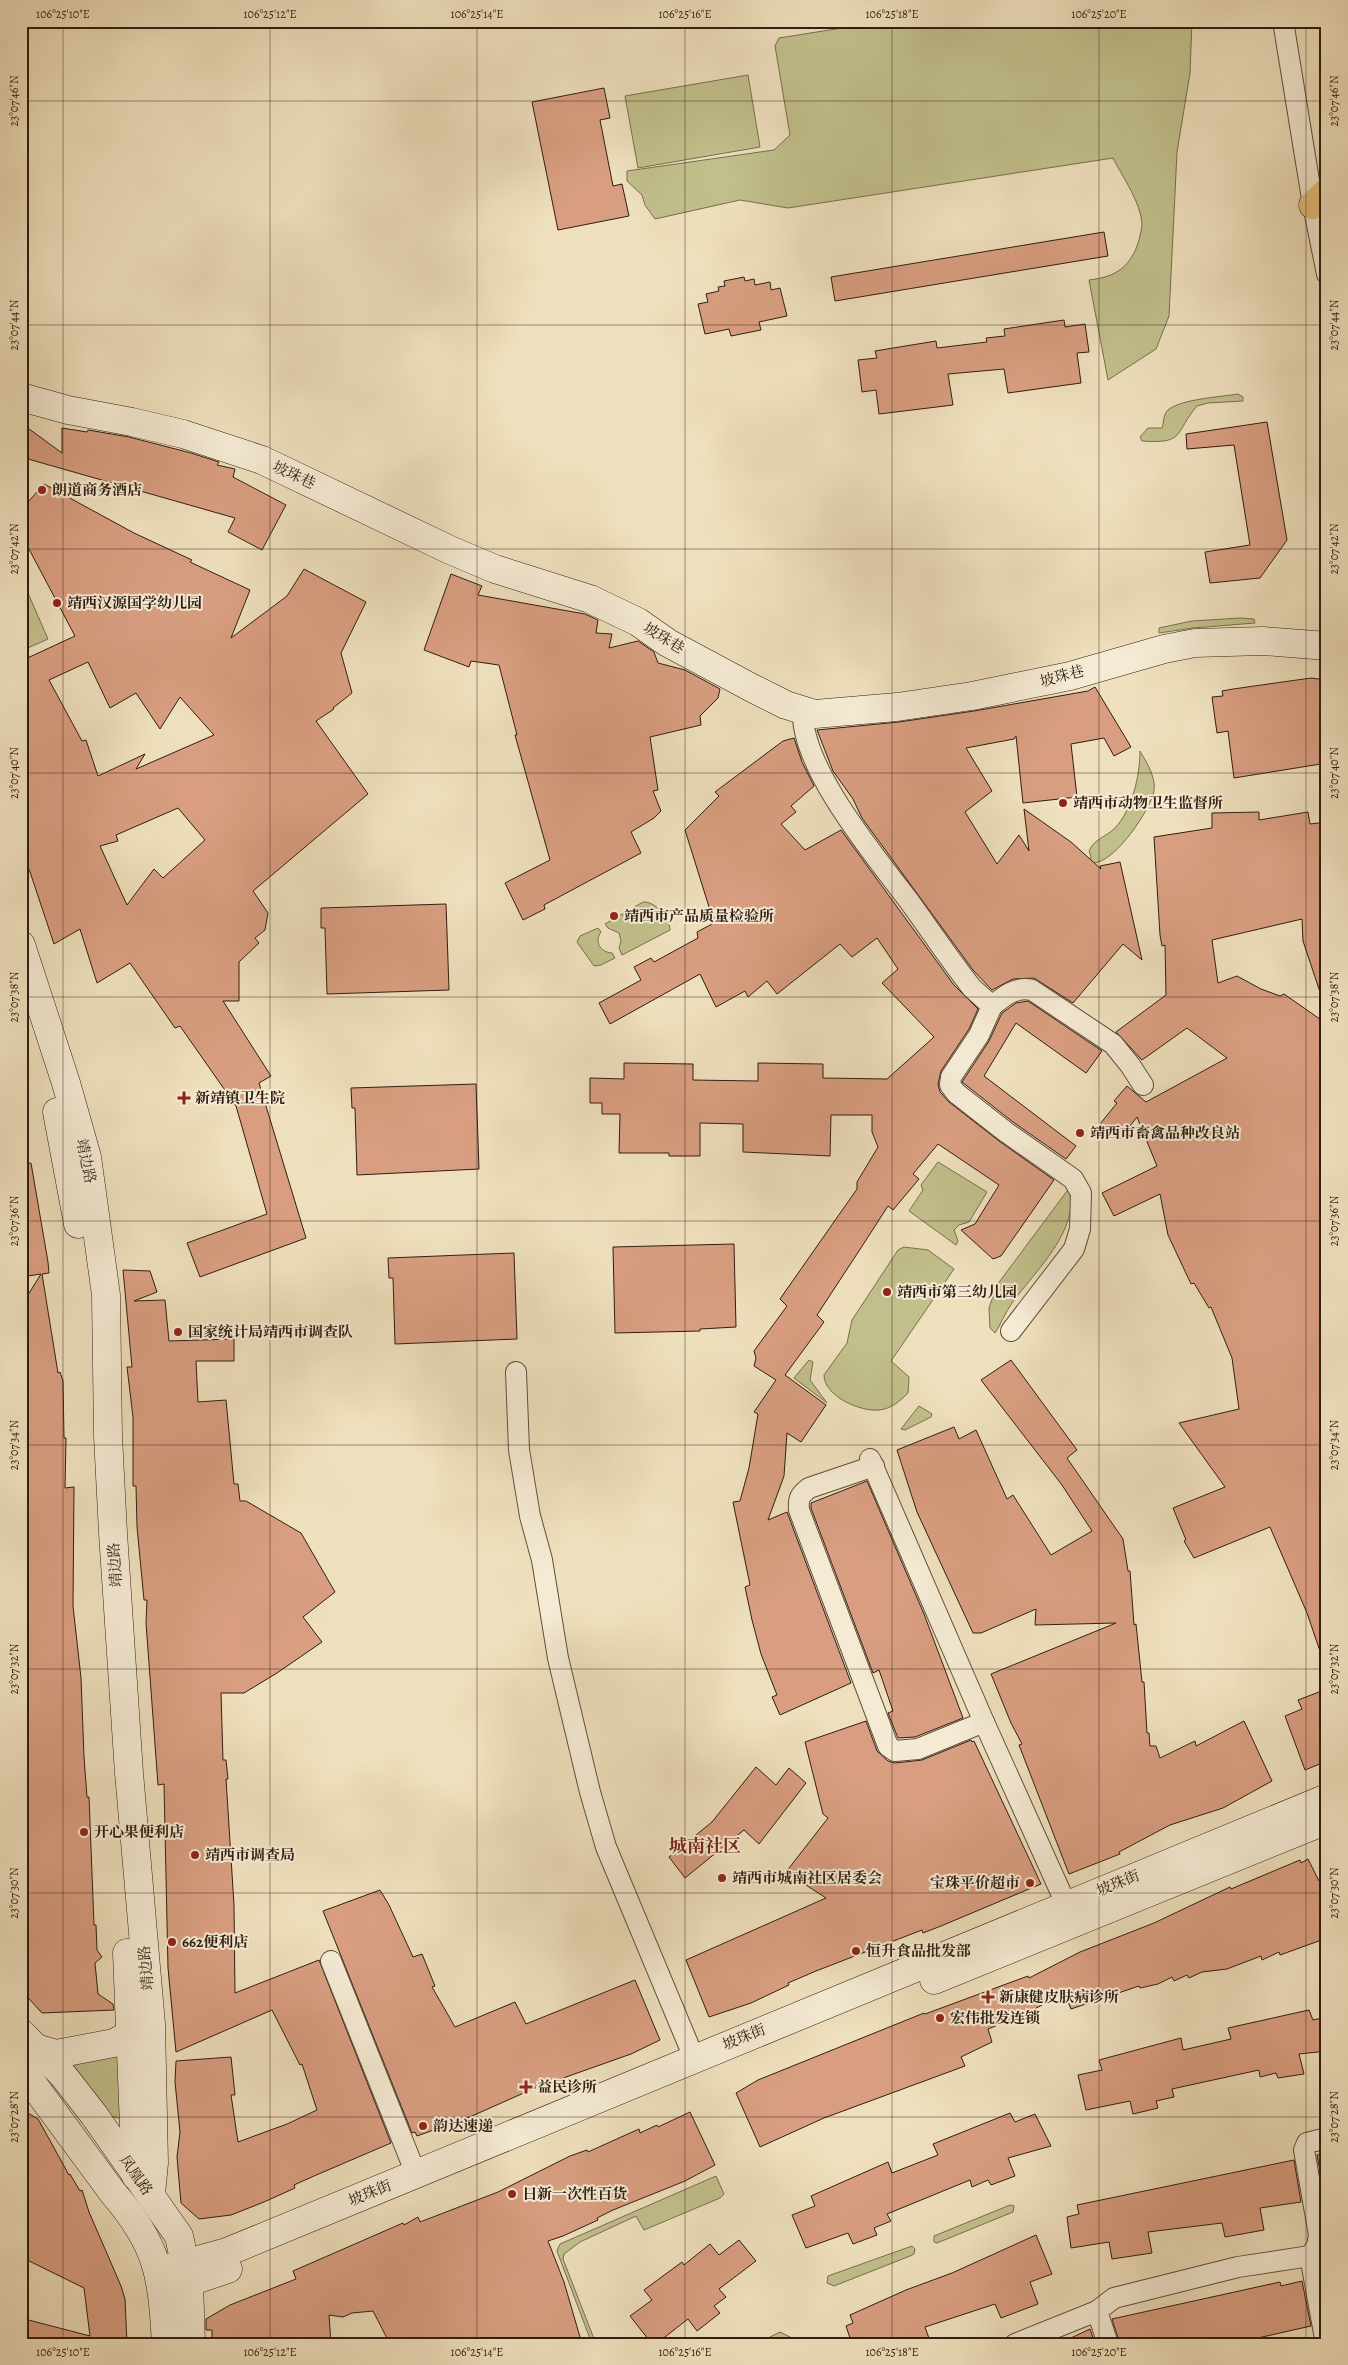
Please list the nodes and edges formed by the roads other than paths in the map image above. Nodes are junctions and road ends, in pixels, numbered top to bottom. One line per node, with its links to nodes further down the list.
1 (1283, 21): 2 (street)
2 (1320, 198): 3 (street)
3 (1327, 274)
4 (21, 397): 6 (main road, 坡珠巷)
5 (1327, 646): 6 (main road, 坡珠巷)
6 (803, 712): 9 (street)
7 (21, 944): 23 (main road, 靖边路)
8 (21, 996): 18 (main road, 靖边路)
9 (992, 1006): 10 (street); 11 (street)
10 (1143, 1085)
11 (1011, 1332)
12 (516, 1372): 20 (street)
13 (984, 1722): 13 (street); 16 (street)
14 (1327, 1798): 16 (main road, 坡珠街)
15 (1327, 1820): 25 (main road, 坡珠街)
16 (1066, 1904): 20 (main road, 坡珠街)
17 (331, 1961): 22 (street)
18 (131, 2029): 19 (main road); 23 (main road, 靖边路)
19 (27, 2050): 23 (main road, 凤凰路); 26 (main road, 凤凰路)
20 (694, 2058): 22 (main road, 坡珠街)
21 (1327, 2138): 24 (street)
22 (416, 2174): 25 (main road, 坡珠街)
23 (143, 2185): 25 (main road, 凤凰路)
24 (1310, 2256): 27 (street); 32 (street)
25 (187, 2273): 26 (main road, 坡珠街); 29 (main road, 凤凰路)
26 (160, 2280): 28 (main road, 凤凰路)
27 (1097, 2311): 30 (street); 31 (street)
28 (166, 2344)
29 (191, 2344)
30 (1015, 2344)
31 (1108, 2344)
32 (1326, 2344)

